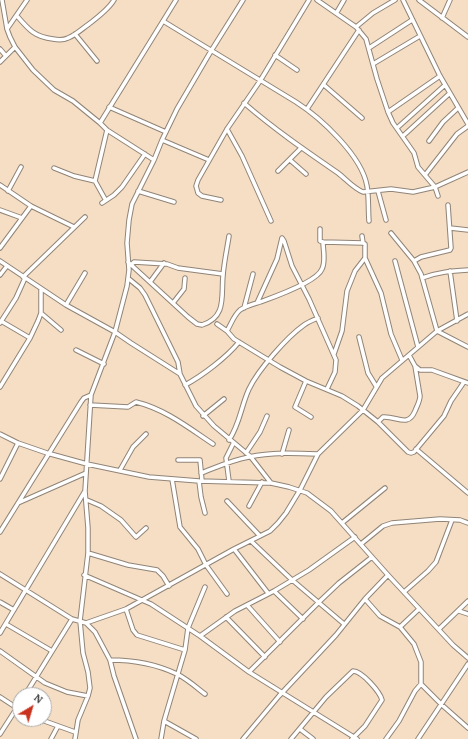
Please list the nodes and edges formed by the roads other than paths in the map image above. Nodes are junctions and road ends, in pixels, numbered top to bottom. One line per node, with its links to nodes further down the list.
1 (2, 0): 19 (street)
2 (27, 0): 14 (street)
3 (114, 0): 20 (street)
4 (176, 0): 17 (street)
5 (243, 0): 26 (street)
6 (309, 0): 28 (street)
7 (317, 0): 13 (street)
8 (344, 0): 13 (street)
9 (395, 0): 18 (street)
10 (402, 0): 16 (street)
11 (419, 0): 15 (street)
12 (450, 0): 15 (street)
13 (337, 12): 18 (street)
14 (17, 16): 19 (street); 20 (street)
15 (442, 18): 22 (street)
16 (412, 20): 21 (street); 24 (street)
17 (163, 22): 26 (street); 39 (street)
18 (357, 28): 24 (street); 35 (street)
19 (7, 29): 23 (street)
20 (76, 34): 29 (street)
21 (420, 36): 31 (street); 33 (street)
22 (468, 37)
23 (15, 47): 27 (street); 44 (street)
24 (369, 48): 31 (street)
25 (0, 49): 27 (street)
26 (211, 51): 34 (street); 49 (street)
27 (6, 56): 30 (street)
28 (275, 56): 32 (street); 34 (street)
29 (97, 61)
30 (0, 62)
31 (373, 64): 42 (street)
32 (297, 70)
33 (440, 76): 36 (street); 42 (street)
34 (260, 81): 38 (street); 41 (street)
35 (324, 85): 41 (street); 43 (street)
36 (445, 85): 37 (street); 46 (street)
37 (450, 93): 40 (street); 50 (street)
38 (244, 104): 47 (street); 53 (street)
39 (109, 107): 44 (street); 49 (street)
40 (458, 108): 45 (street); 52 (street)
41 (306, 109): 70 (street)
42 (388, 112): 46 (street)
43 (362, 118)
44 (100, 122): 48 (street)
45 (468, 123): 63 (street)
46 (397, 128): 50 (street)
47 (227, 129): 56 (street); 80 (street)
48 (107, 130): 54 (street); 64 (street)
49 (166, 132): 51 (street)
50 (403, 136): 63 (street)
51 (162, 140): 55 (street); 56 (street)
52 (429, 141)
53 (301, 148): 57 (street); 70 (street)
54 (145, 154): 55 (street); 64 (street)
55 (154, 160): 68 (street)
56 (209, 160): 72 (street)
57 (290, 160): 60 (street); 62 (street)
58 (21, 167): 67 (street)
59 (54, 168): 64 (street)
60 (278, 171)
61 (468, 172): 66 (street)
62 (306, 174)
63 (424, 175): 66 (street)
64 (96, 181)
65 (0, 185): 67 (street)
66 (435, 187): 69 (street); 71 (street)
67 (8, 191): 75 (street)
68 (138, 191): 73 (street); 96 (street)
69 (378, 191): 70 (street); 79 (street)
70 (367, 192): 81 (street)
71 (438, 196)
72 (221, 200)
73 (174, 202)
74 (448, 205): 83 (street)
75 (31, 206): 78 (street); 82 (street)
76 (0, 210): 78 (street)
77 (85, 217): 82 (street)
78 (22, 218): 91 (street)
79 (386, 220)
80 (271, 221)
81 (369, 221)
82 (74, 227): 105 (street)
83 (450, 228): 85 (street); 94 (street)
84 (320, 229): 89 (street)
85 (468, 230)
86 (391, 233): 94 (street)
87 (229, 236): 102 (street)
88 (362, 236): 90 (street)
89 (323, 242): 90 (street); 110 (street)
90 (363, 243): 92 (street)
91 (0, 248)
92 (365, 258): 132 (street); 135 (street)
93 (0, 261): 98 (street)
94 (414, 261): 107 (street)
95 (395, 262): 129 (street)
96 (130, 263): 97 (street); 108 (street); 109 (street)
97 (164, 263): 102 (street); 109 (street)
98 (7, 266): 104 (street); 105 (street)
99 (468, 270): 100 (street)
100 (450, 271): 107 (street); 120 (street)
101 (86, 273): 114 (street)
102 (223, 274): 112 (street)
103 (253, 274): 115 (street)
104 (0, 275)
105 (24, 278): 111 (street); 119 (street)
106 (185, 278): 112 (street)
107 (422, 278): 125 (street)
108 (129, 279): 124 (street); 138 (street)
109 (150, 282): 112 (street)
110 (301, 285): 113 (street); 113 (street); 118 (street)
111 (41, 289): 114 (street); 116 (street)
112 (173, 303)
113 (257, 303): 115 (street)
114 (66, 305): 124 (street)
115 (244, 308): 123 (street)
116 (41, 313): 122 (street); 127 (street)
117 (468, 314): 120 (street)
118 (318, 318): 132 (street); 134 (street)
119 (0, 321): 127 (street)
120 (457, 321): 125 (street)
121 (217, 324): 123 (street)
122 (61, 330)
123 (227, 331): 128 (street)
124 (115, 332): 136 (street); 138 (street)
125 (437, 332): 129 (street); 130 (street)
126 (359, 337): 142 (street)
127 (30, 338): 143 (street)
128 (239, 342): 134 (street); 141 (street)
129 (418, 347): 133 (street)
130 (468, 347)
131 (76, 350): 136 (street)
132 (334, 354): 144 (street)
133 (409, 355): 135 (street); 137 (street)
134 (270, 360): 139 (street); 156 (street)
135 (402, 360): 142 (street)
136 (104, 364): 145 (street)
137 (415, 366): 140 (street); 152 (street)
138 (180, 374): 141 (street)
139 (306, 381): 144 (street); 151 (street)
140 (467, 382): 160 (street)
141 (185, 384): 149 (street)
142 (376, 386): 148 (street)
143 (0, 387)
144 (326, 389): 148 (street)
145 (91, 395): 147 (street); 161 (street)
146 (224, 399): 149 (street)
147 (90, 405): 158 (street); 168 (street)
148 (363, 410): 152 (street); 164 (street)
149 (203, 416): 156 (street)
150 (267, 416): 162 (street)
151 (311, 417)
152 (378, 422): 160 (street)
153 (289, 430): 163 (street)
154 (0, 434): 157 (street)
155 (146, 434): 169 (street)
156 (229, 440): 159 (street)
157 (18, 443): 161 (street); 172 (street)
158 (213, 444)
159 (233, 444): 162 (street); 167 (street)
160 (416, 449): 181 (street)
161 (47, 453): 168 (street); 184 (street)
162 (246, 453): 165 (street)
163 (282, 454): 164 (street); 165 (street)
164 (318, 454): 179 (street)
165 (250, 456): 167 (street); 177 (street)
166 (178, 460): 171 (street)
167 (227, 463): 171 (street); 175 (street)
168 (87, 464): 169 (street); 170 (street)
169 (120, 470): 173 (street)
170 (86, 473): 180 (street); 184 (street)
171 (201, 473): 174 (street)
172 (0, 479)
173 (172, 479): 174 (street); 199 (street)
174 (200, 481): 175 (street); 186 (street)
175 (229, 481): 176 (street)
176 (262, 482): 177 (street); 185 (street)
177 (271, 483): 179 (street)
178 (385, 488): 188 (street)
179 (300, 490): 188 (street); 192 (street)
180 (85, 491): 182 (street); 206 (street)
181 (468, 493)
182 (87, 500): 190 (street); 197 (street)
183 (227, 501): 192 (street)
184 (18, 503): 191 (street)
185 (249, 506)
186 (206, 513)
187 (452, 520): 189 (street); 195 (street); 208 (street)
188 (342, 523): 193 (street)
189 (468, 523)
190 (146, 528)
191 (0, 532)
192 (260, 536): 194 (street)
193 (355, 537): 195 (street); 203 (street)
194 (251, 541): 196 (street); 203 (street)
195 (361, 544): 198 (street)
196 (234, 549): 199 (street); 209 (street)
197 (88, 553): 200 (street); 204 (street)
198 (372, 557): 201 (street); 215 (street)
199 (206, 565): 204 (street); 210 (street)
200 (84, 575): 212 (street); 225 (street)
201 (388, 575): 208 (street); 211 (street)
202 (1, 576): 206 (street)
203 (291, 580): 207 (street); 215 (street)
204 (169, 586): 212 (street)
205 (204, 587): 230 (street)
206 (26, 591): 219 (street); 223 (street)
207 (274, 591): 209 (street); 224 (street)
208 (404, 592): 218 (street)
209 (268, 593): 216 (street)
210 (228, 594)
211 (365, 599): 228 (street); 229 (street)
212 (143, 601): 217 (street); 230 (street)
213 (468, 601): 220 (street)
214 (0, 602): 219 (street)
215 (319, 602): 224 (street); 228 (street)
216 (247, 605): 222 (street); 234 (street)
217 (126, 609): 226 (street); 235 (street)
218 (420, 609): 229 (street); 231 (street)
219 (14, 610): 227 (street)
220 (459, 611): 221 (street); 231 (street)
221 (468, 614)
222 (226, 618): 233 (street); 238 (street)
223 (72, 619): 225 (street); 237 (street)
224 (303, 619): 234 (street)
225 (80, 621): 226 (street); 249 (street)
226 (86, 623): 240 (street)
227 (6, 624): 232 (street); 237 (street)
228 (344, 624): 247 (street)
229 (400, 627): 245 (street)
230 (188, 628): 233 (street); 235 (street)
231 (439, 630): 239 (street)
232 (0, 633)
233 (200, 636): 242 (street)
234 (280, 642): 238 (street)
235 (185, 650): 243 (street)
236 (0, 651): 244 (street)
237 (52, 651): 244 (street)
238 (265, 657): 242 (street)
239 (468, 658)
240 (110, 660): 243 (street); 265 (street)
241 (468, 664): 252 (street)
242 (249, 672): 247 (street)
243 (177, 674): 248 (street); 255 (street)
244 (37, 677): 246 (street); 249 (street)
245 (421, 684): 252 (street); 271 (street)
246 (30, 687)
247 (282, 693): 253 (street); 268 (street)
248 (205, 694)
249 (88, 696): 260 (street)
250 (0, 697): 251 (street)
251 (12, 705)
252 (442, 705): 258 (street); 272 (street)
253 (313, 712): 259 (street); 262 (street); 262 (street)
254 (12, 717): 261 (street)
255 (164, 721): 266 (street); 267 (street)
256 (52, 724): 257 (street)
257 (58, 726): 260 (street); 263 (street)
258 (468, 728)
259 (300, 729): 269 (street); 270 (street)
260 (75, 732): 264 (street)
261 (0, 734)
262 (354, 738)
263 (51, 739)
264 (75, 739)
265 (136, 739)
266 (160, 739)
267 (196, 739)
268 (243, 739)
269 (291, 739)
270 (313, 739)
271 (386, 739)
272 (418, 739)

